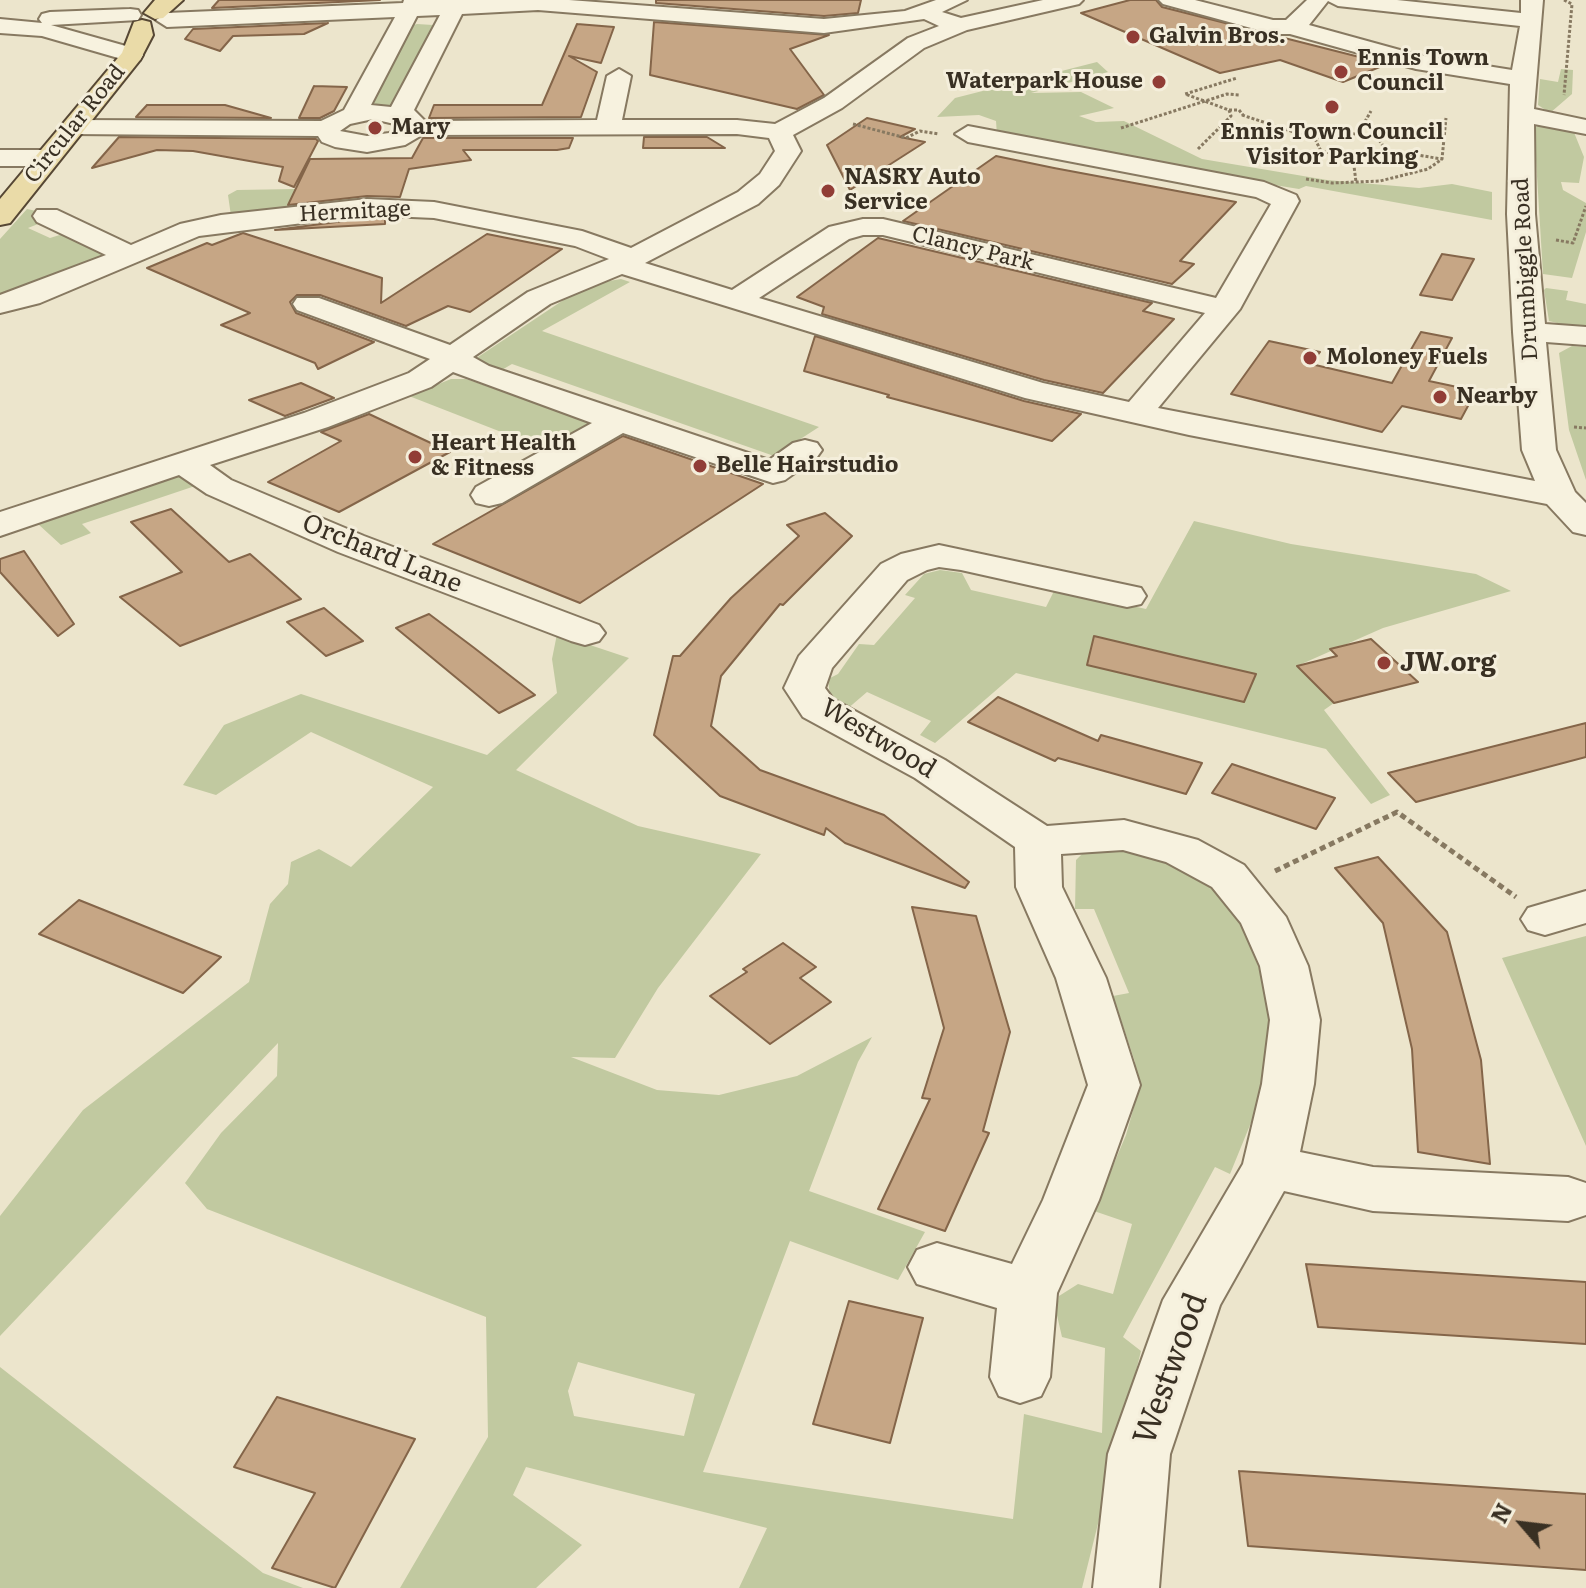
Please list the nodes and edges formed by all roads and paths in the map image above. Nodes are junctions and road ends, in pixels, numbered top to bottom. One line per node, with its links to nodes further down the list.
1 (956, 0): 9 (street)
2 (1072, 0): 12 (street)
3 (1170, 0): 13 (street)
4 (1318, 0): 13 (street)
5 (1338, 0): 8 (street)
6 (413, 4): 7 (street); 10 (street); 22 (street)
7 (455, 6): 9 (street); 27 (street)
8 (1532, 11): 17 (street, Drumbiggle Road)
9 (923, 13): 12 (street)
10 (148, 16): 11 (street); 14 (main road, Circular Road)
11 (0, 25): 14 (street)
12 (960, 25): 34 (street)
13 (1291, 27): 17 (street)
14 (132, 55): 28 (main road, Circular Road)
15 (619, 76): 29 (street)
16 (1237, 78): 19 (path)
17 (1522, 79): 23 (street, Drumbiggle Road)
18 (1239, 95): 19 (path)
19 (1204, 102): 20 (path); 31 (path)
20 (1229, 110): 24 (path); 25 (path)
21 (1371, 111): 35 (path)
22 (354, 114): 27 (street); 32 (street)
23 (1520, 114): 30 (street); 55 (street, Drumbiggle Road)
24 (1242, 115): 25 (path); 36 (path)
25 (1231, 116): 38 (path)
26 (1446, 118): 42 (path)
27 (409, 121): 29 (street); 32 (street)
28 (71, 127): 32 (street); 40 (main road, Circular Road)
29 (608, 127): 34 (street)
30 (1586, 127)
31 (1121, 128)
32 (327, 129)
33 (968, 131): 54 (street)
34 (779, 132): 50 (street)
35 (1358, 134): 36 (path); 37 (path)
36 (1315, 139): 41 (path)
37 (1386, 150): 41 (path); 42 (path)
38 (1193, 154)
39 (0, 158): 40 (street)
40 (46, 158): 47 (main road, Circular Road)
41 (1353, 158): 44 (path)
42 (1442, 159): 44 (path)
43 (1301, 178): 44 (path)
44 (1356, 182)
45 (1586, 206): 48 (path)
46 (47, 216): 49 (street)
47 (0, 217)
48 (1547, 239)
49 (128, 254): 50 (street, Hermitage); 52 (street, Hermitage)
50 (625, 262): 51 (street); 57 (street)
51 (737, 300): 54 (street, Clancy Park); 58 (street)
52 (0, 304)
53 (308, 304): 57 (street)
54 (1225, 309): 58 (street)
55 (1528, 332): 56 (street); 63 (street, Drumbiggle Road)
56 (1586, 336)
57 (453, 359): 59 (street); 61 (street)
58 (1136, 414): 63 (street)
59 (620, 421): 60 (street); 62 (street)
60 (805, 450)
61 (184, 463): 65 (street); 67 (street, Orchard Lane)
62 (489, 495)
63 (1559, 496): 64 (street, Drumbiggle Road)
64 (1586, 524)
65 (0, 525)
66 (1127, 596): 68 (street, Westwood)
67 (585, 633)
68 (1038, 841): 69 (street, Westwood); 74 (street)
69 (1238, 888): 70 (path); 71 (street, Westwood)
70 (1565, 913)
71 (1270, 1167): 72 (street); 76 (street, Westwood)
72 (1568, 1199)
73 (937, 1267): 74 (street)
74 (1028, 1293): 75 (street)
75 (1020, 1377)
76 (1126, 1588)

